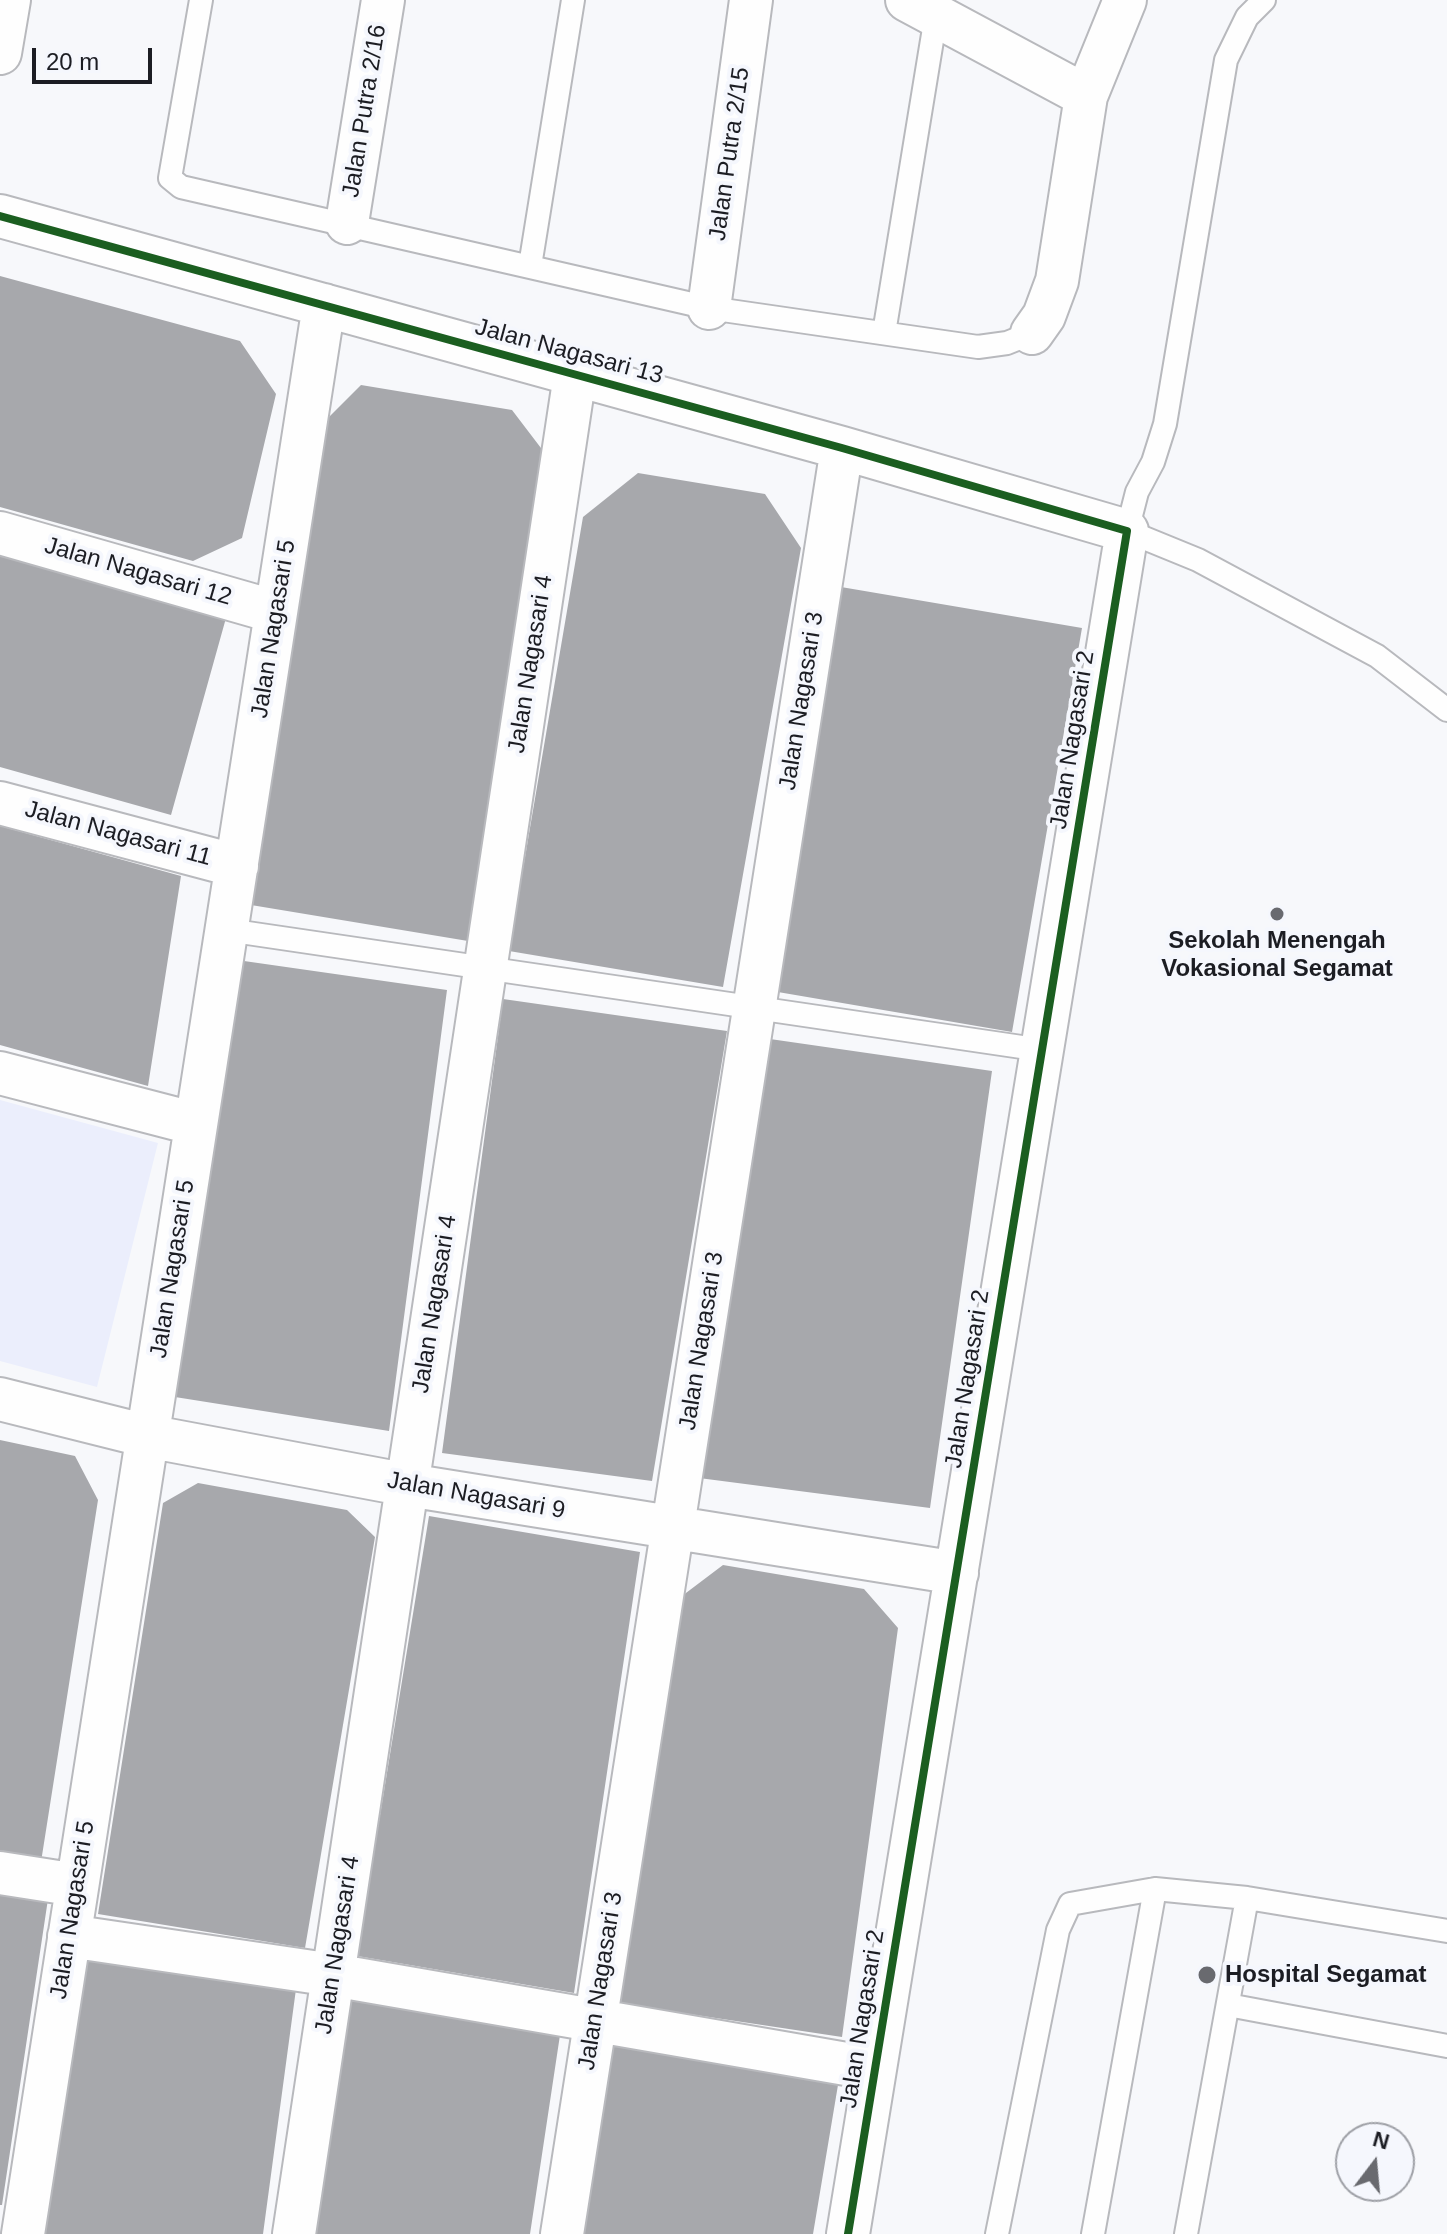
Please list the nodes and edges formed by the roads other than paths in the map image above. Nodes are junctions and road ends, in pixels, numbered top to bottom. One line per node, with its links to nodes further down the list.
1 (9, 0): 9 (street)
2 (201, 0): 12 (lane)
3 (383, 0): 12 (street, Jalan Putra 2/16)
4 (573, 0): 13 (lane)
5 (751, 0): 15 (street, Jalan Putra 2/15)
6 (1125, 0): 10 (street)
7 (1264, 0): 20 (lane)
8 (921, 8): 10 (street); 16 (lane)
9 (0, 53)
10 (1086, 96): 17 (street)
11 (0, 216): 14 (street, Jalan Nagasari 13)
12 (347, 223): 13 (lane)
13 (530, 266): 15 (lane)
14 (324, 305): 18 (street, Jalan Nagasari 13); 22 (street, Jalan Nagasari 5)
15 (709, 308): 16 (lane)
16 (884, 333): 17 (lane)
17 (1032, 333)
18 (575, 375): 19 (street, Jalan Nagasari 13); 27 (street, Jalan Nagasari 4)
19 (842, 448): 20 (street, Jalan Nagasari 13); 28 (street, Jalan Nagasari 3)
20 (1127, 531): 23 (lane); 29 (street, Jalan Nagasari 2)
21 (0, 533): 22 (street, Jalan Nagasari 12)
22 (276, 612): 25 (street, Jalan Nagasari 5)
23 (1447, 710)
24 (0, 803): 25 (street, Jalan Nagasari 11)
25 (237, 866): 26 (street, Jalan Nagasari 5)
26 (227, 930): 27 (lane); 31 (street, Jalan Nagasari 5)
27 (486, 967): 28 (lane); 34 (street, Jalan Nagasari 4)
28 (754, 1007): 29 (lane); 35 (street, Jalan Nagasari 3)
29 (1042, 1050): 36 (street, Jalan Nagasari 2)
30 (0, 1073): 31 (street)
31 (196, 1124): 33 (street, Jalan Nagasari 5)
32 (0, 1399): 33 (street, Jalan Nagasari 9)
33 (147, 1436): 34 (street, Jalan Nagasari 9); 38 (street, Jalan Nagasari 5)
34 (408, 1485): 35 (street, Jalan Nagasari 9); 43 (street, Jalan Nagasari 4)
35 (672, 1530): 36 (street, Jalan Nagasari 9); 45 (street, Jalan Nagasari 3)
36 (957, 1573): 47 (street, Jalan Nagasari 2)
37 (0, 1873): 38 (street)
38 (77, 1885): 42 (street, Jalan Nagasari 5)
39 (1155, 1889): 40 (lane); 52 (lane); 53 (lane)
40 (1247, 1898): 41 (lane); 44 (lane)
41 (1447, 1931)
42 (69, 1936): 43 (street); 48 (street, Jalan Nagasari 5)
43 (333, 1975): 45 (street); 49 (street, Jalan Nagasari 4)
44 (1228, 2005): 46 (lane); 54 (lane)
45 (595, 2018): 47 (street); 50 (street, Jalan Nagasari 3)
46 (1447, 2046)
47 (875, 2069): 51 (street, Jalan Nagasari 2)
48 (23, 2234)
49 (294, 2234)
50 (562, 2234)
51 (848, 2234)
52 (997, 2234)
53 (1093, 2234)
54 (1186, 2234)

